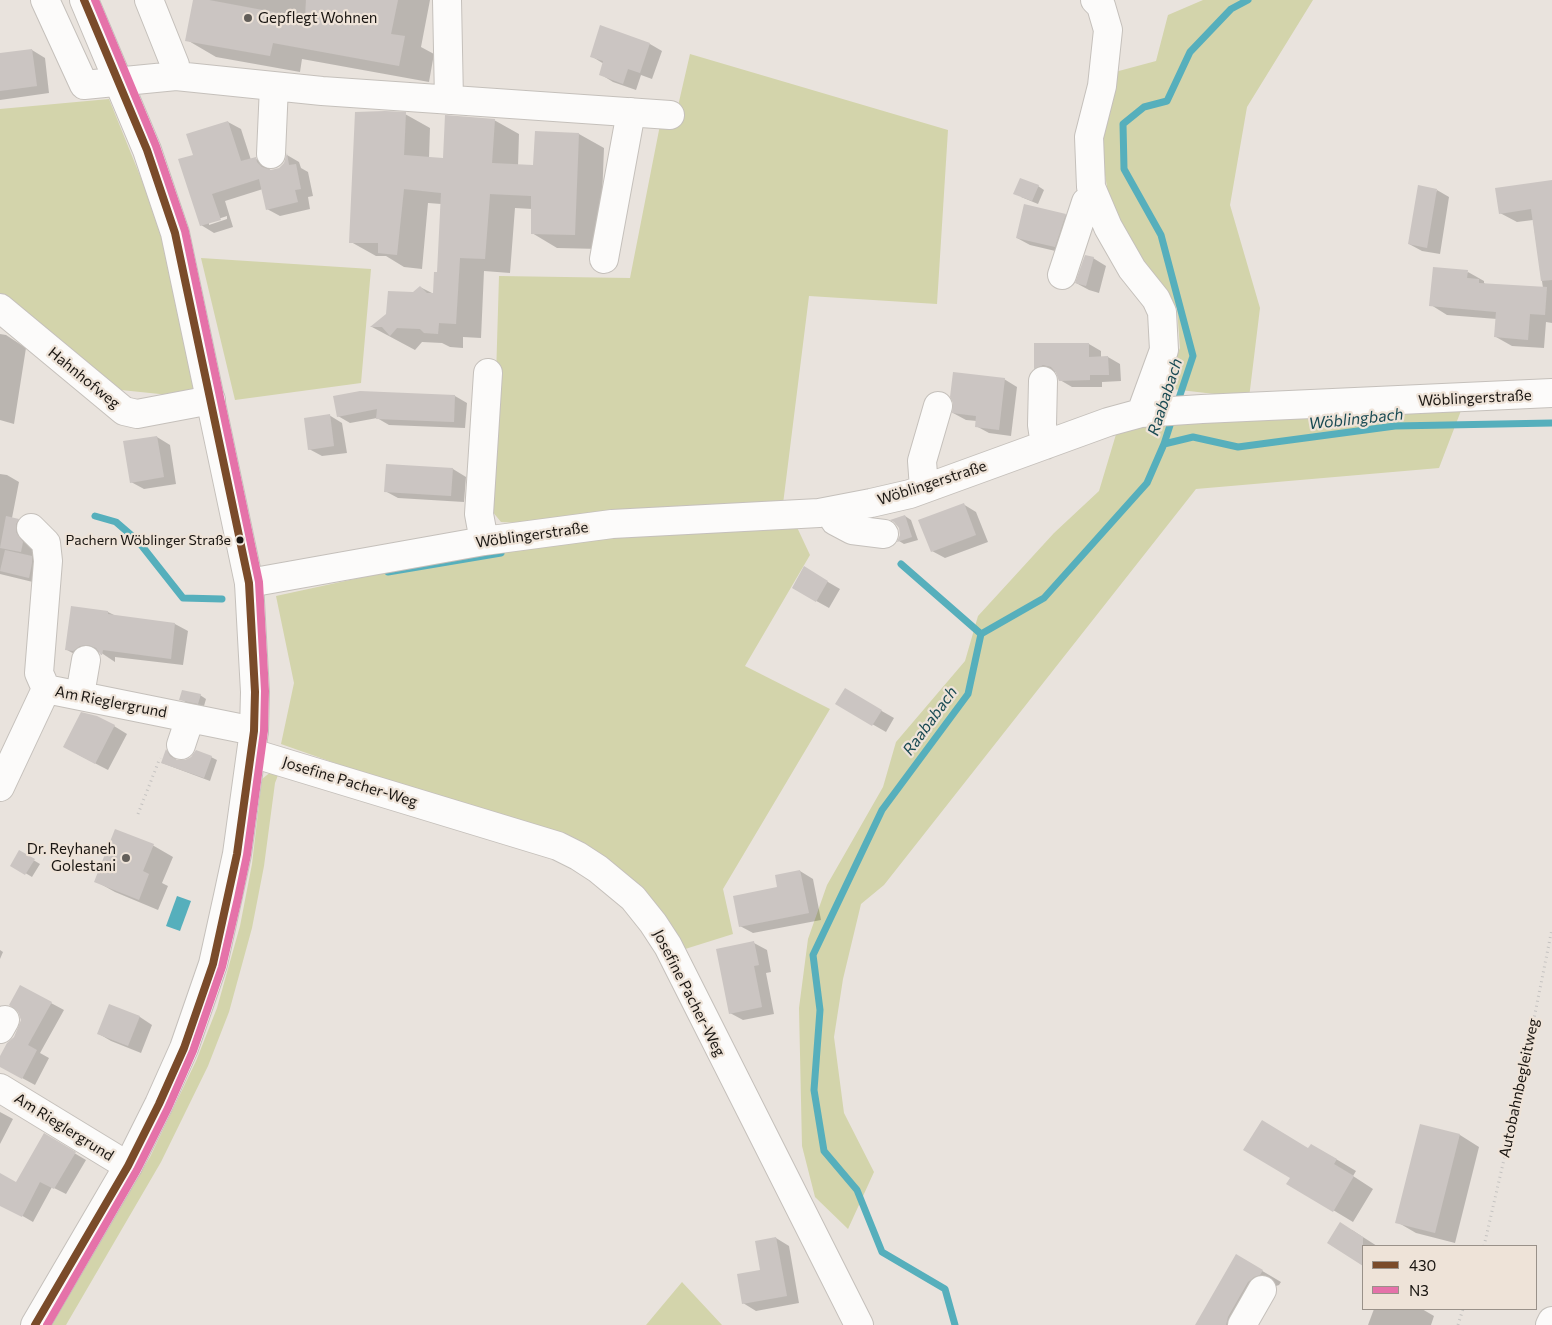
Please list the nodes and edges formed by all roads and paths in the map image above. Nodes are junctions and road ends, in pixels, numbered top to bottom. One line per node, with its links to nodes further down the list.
1 (45, 0): 7 (main road)
2 (84, 0): 7 (main road)
3 (149, 0): 6 (main road)
4 (447, 0): 9 (main road)
5 (1096, 0): 13 (main road)
6 (176, 76): 7 (main road); 8 (main road)
7 (119, 81): 20 (main road)
8 (274, 86): 9 (main road); 12 (main road)
9 (449, 100): 10 (main road)
10 (631, 112): 11 (main road); 14 (main road)
11 (670, 114)
12 (271, 154)
13 (1095, 197): 15 (main road); 22 (main road)
14 (604, 259)
15 (1062, 275)
16 (0, 308): 20 (main road, Hahnhofweg)
17 (488, 373): 28 (main road)
18 (1043, 381): 23 (main road)
19 (1552, 393): 22 (main road, Wöblingerstraße)
20 (211, 400): 29 (main road)
21 (938, 406): 24 (main road)
22 (1150, 412): 23 (main road, Wöblingerstraße)
23 (1045, 445): 24 (main road, Wöblingerstraße)
24 (924, 488): 25 (main road, Wöblingerstraße)
25 (830, 511): 27 (main road); 28 (main road, Wöblingerstraße)
26 (31, 528): 31 (main road)
27 (884, 534)
28 (484, 541): 29 (main road, Wöblingerstraße)
29 (249, 583): 34 (main road)
30 (86, 660): 32 (main road)
31 (46, 689): 32 (main road, Am Rieglergrund); 36 (main road, Am Rieglergrund)
32 (80, 696): 33 (main road, Am Rieglergrund)
33 (190, 718): 34 (main road, Am Rieglergrund); 35 (main road)
34 (253, 742): 40 (main road); 46 (main road, Josefine Pacher-Weg)
35 (172, 748): 37 (path)
36 (0, 787)
37 (138, 814)
38 (1552, 929): 41 (path, Autobahnbegleitweg)
39 (0, 1088): 40 (main road, Am Rieglergrund)
40 (128, 1166): 45 (main road)
41 (1484, 1245)
42 (1262, 1290): 47 (main road)
43 (1464, 1310): 48 (path)
44 (1552, 1321): 49 (main road)
45 (35, 1325)
46 (859, 1325)
47 (1242, 1325)
48 (1458, 1325)
49 (1550, 1325)

